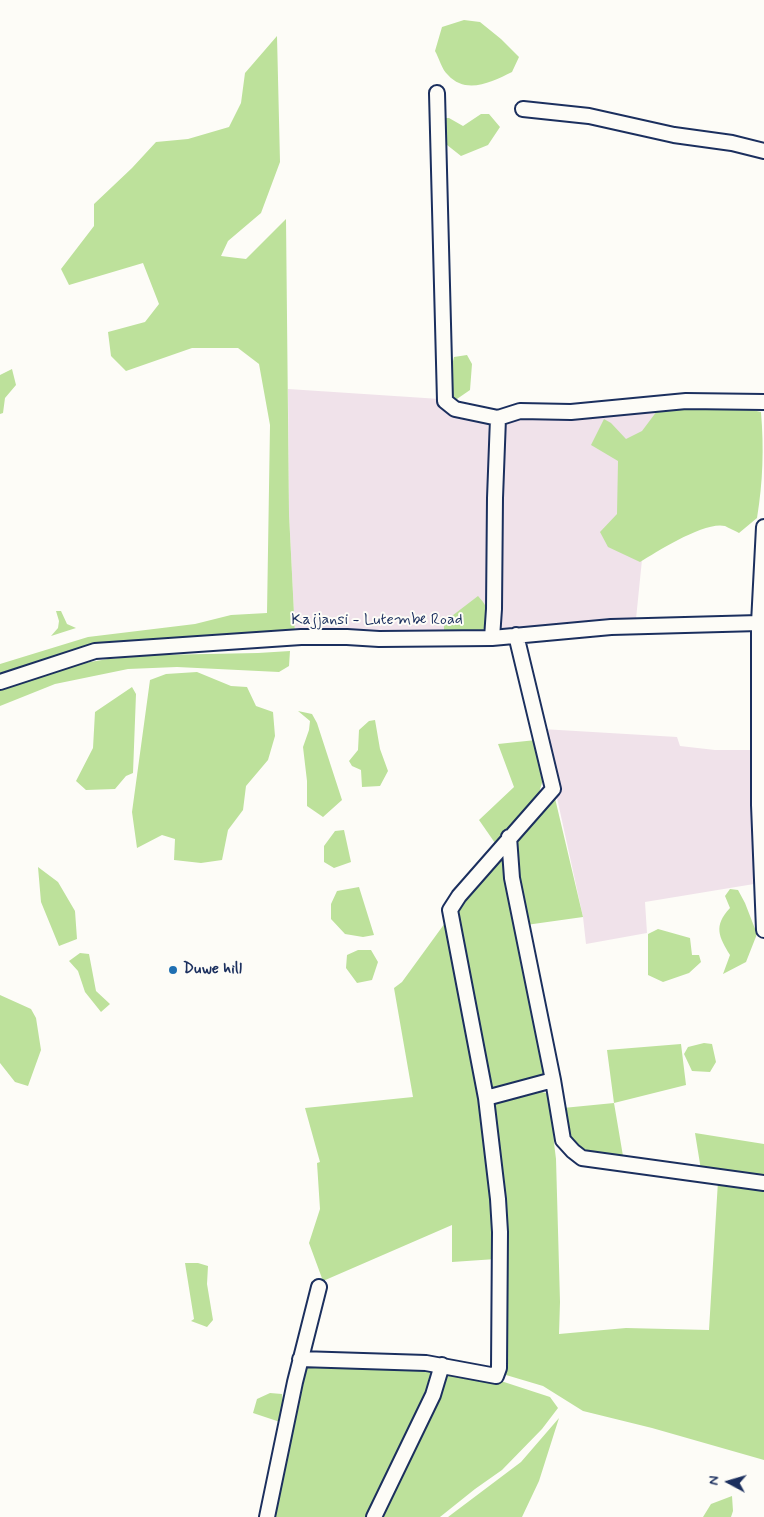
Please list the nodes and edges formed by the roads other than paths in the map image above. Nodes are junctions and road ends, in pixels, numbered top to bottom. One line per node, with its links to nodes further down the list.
1 (437, 93): 5 (street)
2 (523, 109): 3 (street)
3 (764, 150)
4 (764, 402): 5 (street)
5 (498, 418): 9 (street)
6 (764, 527): 7 (street)
7 (759, 623): 8 (street, Kajjansi - Lutembe Road); 11 (street)
8 (516, 635): 9 (street, Kajjansi - Lutembe Road); 12 (street)
9 (492, 638): 10 (street, Kajjansi - Lutembe Road)
10 (0, 682)
11 (762, 691): 13 (street)
12 (509, 837): 14 (street); 15 (street)
13 (764, 930)
14 (553, 1080): 15 (street); 16 (street)
15 (486, 1098): 19 (street)
16 (764, 1183)
17 (318, 1287): 18 (street)
18 (300, 1359): 19 (street); 20 (street)
19 (442, 1365): 21 (street)
20 (267, 1517)
21 (374, 1517)

